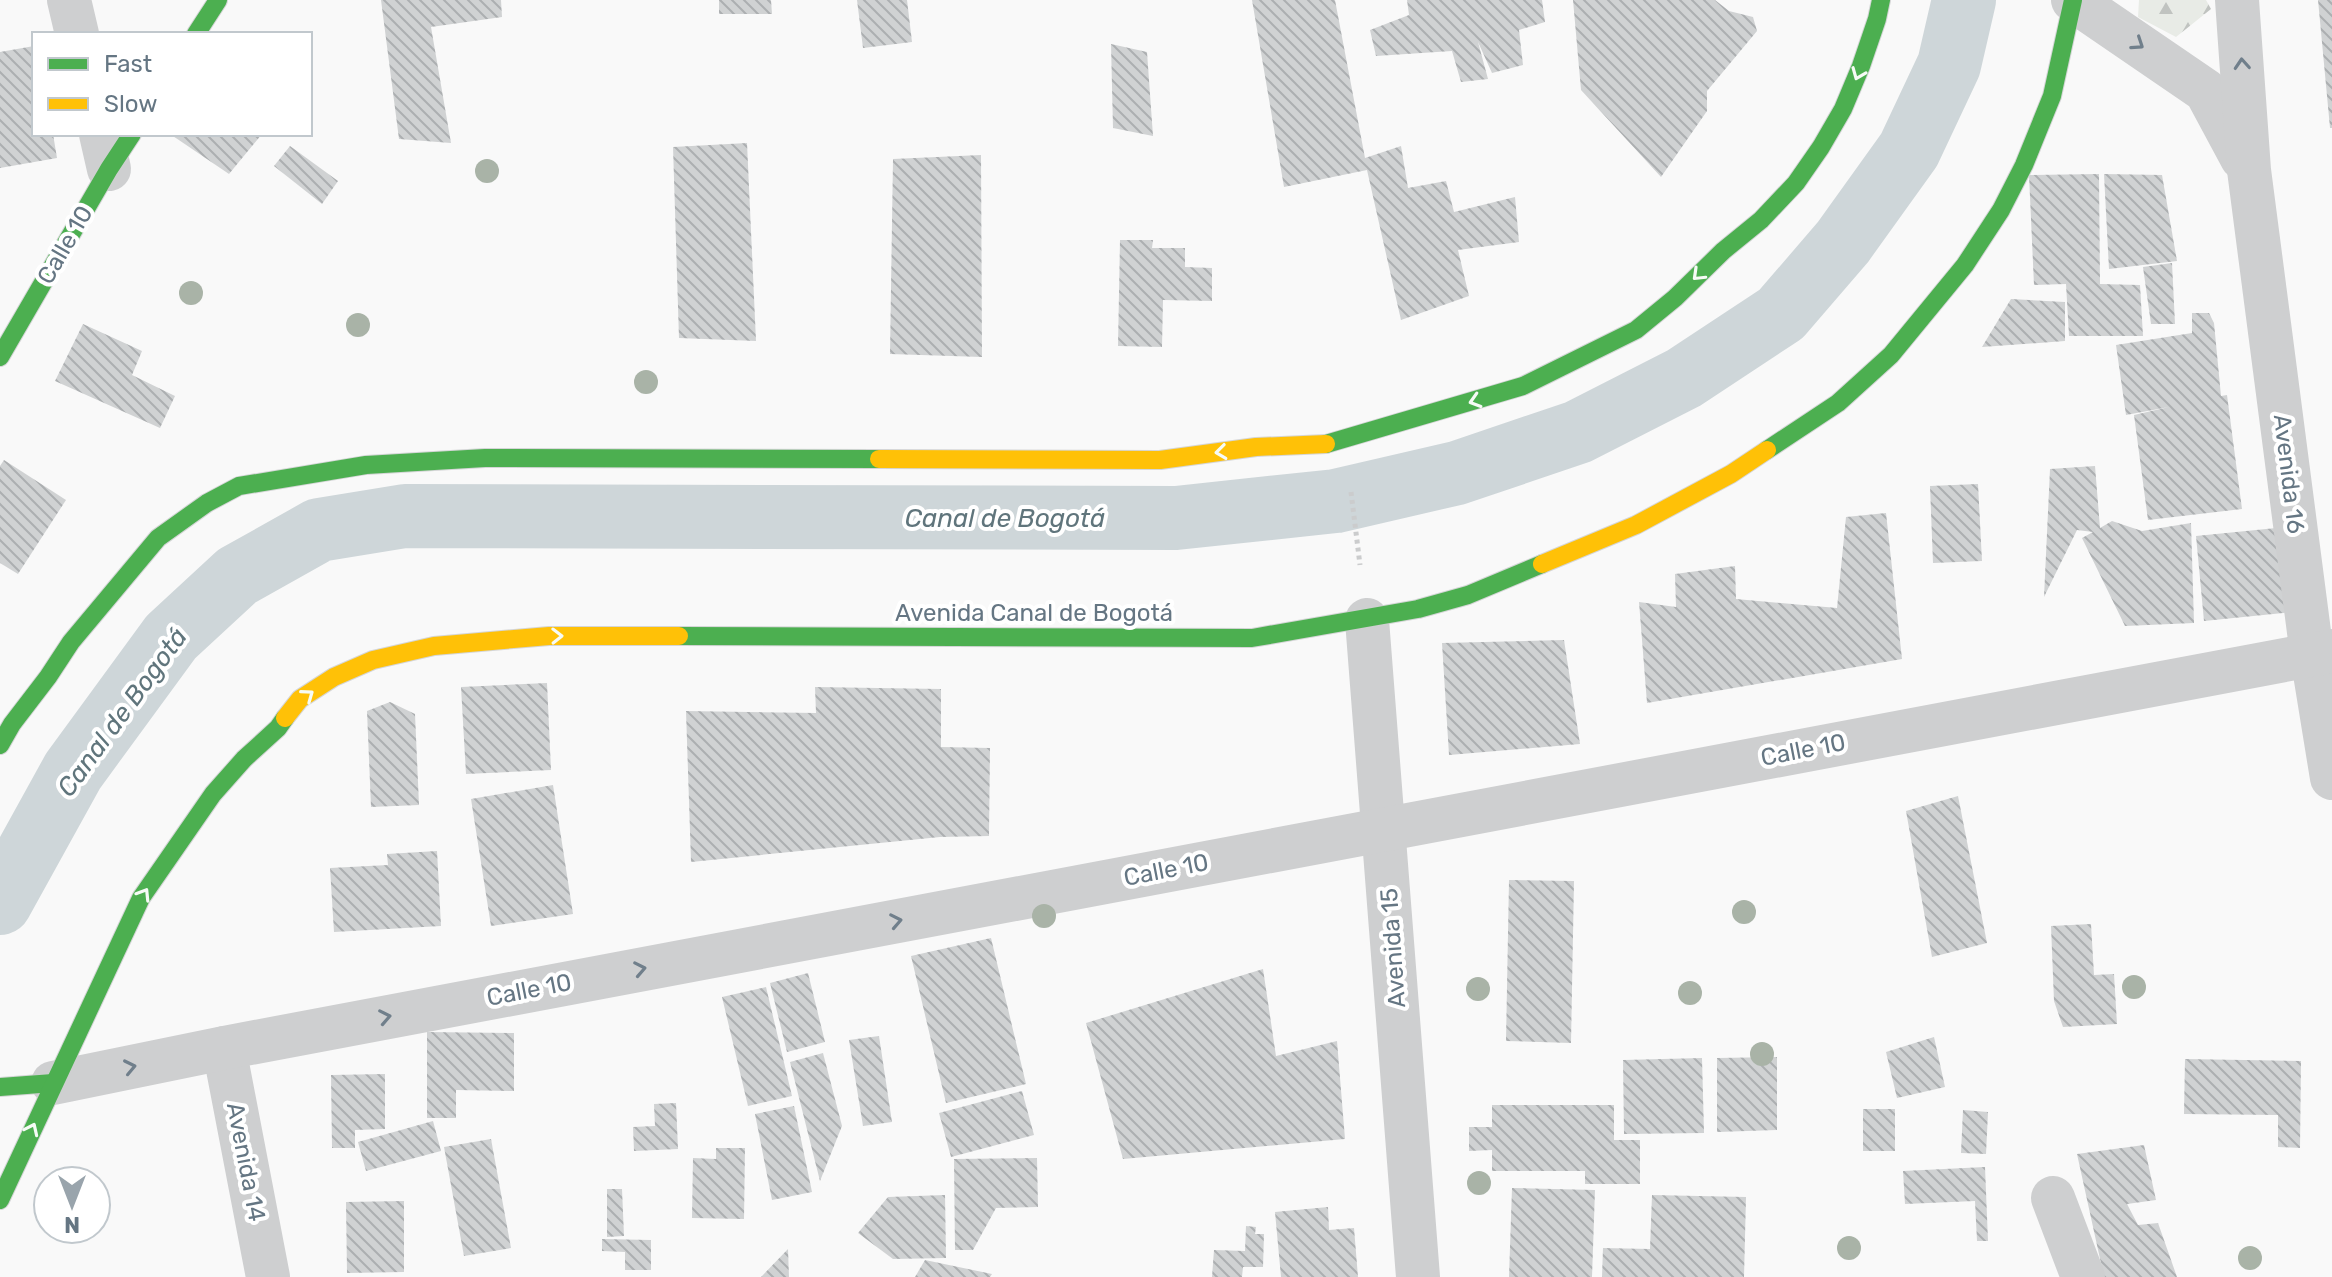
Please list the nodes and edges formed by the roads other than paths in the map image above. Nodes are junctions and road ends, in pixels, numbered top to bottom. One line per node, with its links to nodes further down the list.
1 (69, 0): 6 (street)
2 (218, 0): 7 (main road)
3 (1881, 0): 13 (main road, one-way to 13)
4 (2073, 0): 9 (street, Avenida 16, one-way to 9); 11 (main road, Avenida Canal de Bogotá)
5 (2237, 0): 9 (street, Avenida 16, one-way to 5)
6 (77, 32)
7 (197, 32)
8 (114, 146): 10 (main road, Calle 10)
9 (2249, 170): 12 (street, Avenida 16)
10 (0, 357)
11 (1367, 620): 15 (street, Avenida 15); 17 (main road, Avenida Canal de Bogotá, one-way to 11)
12 (2322, 653): 14 (street, Avenida 16); 15 (street, Calle 10)
13 (0, 745)
14 (2332, 778)
15 (1384, 829): 16 (street, Calle 10, one-way to 15); 22 (street, Avenida 15)
16 (224, 1048): 17 (street, Calle 10, one-way to 16); 21 (street, Avenida 14)
17 (53, 1083): 18 (main road, Calle 10); 20 (main road, Avenida Canal de Bogotá, one-way to 17)
18 (0, 1087)
19 (2053, 1198): 23 (street)
20 (0, 1200)
21 (268, 1277)
22 (1418, 1277)
23 (2083, 1277)

